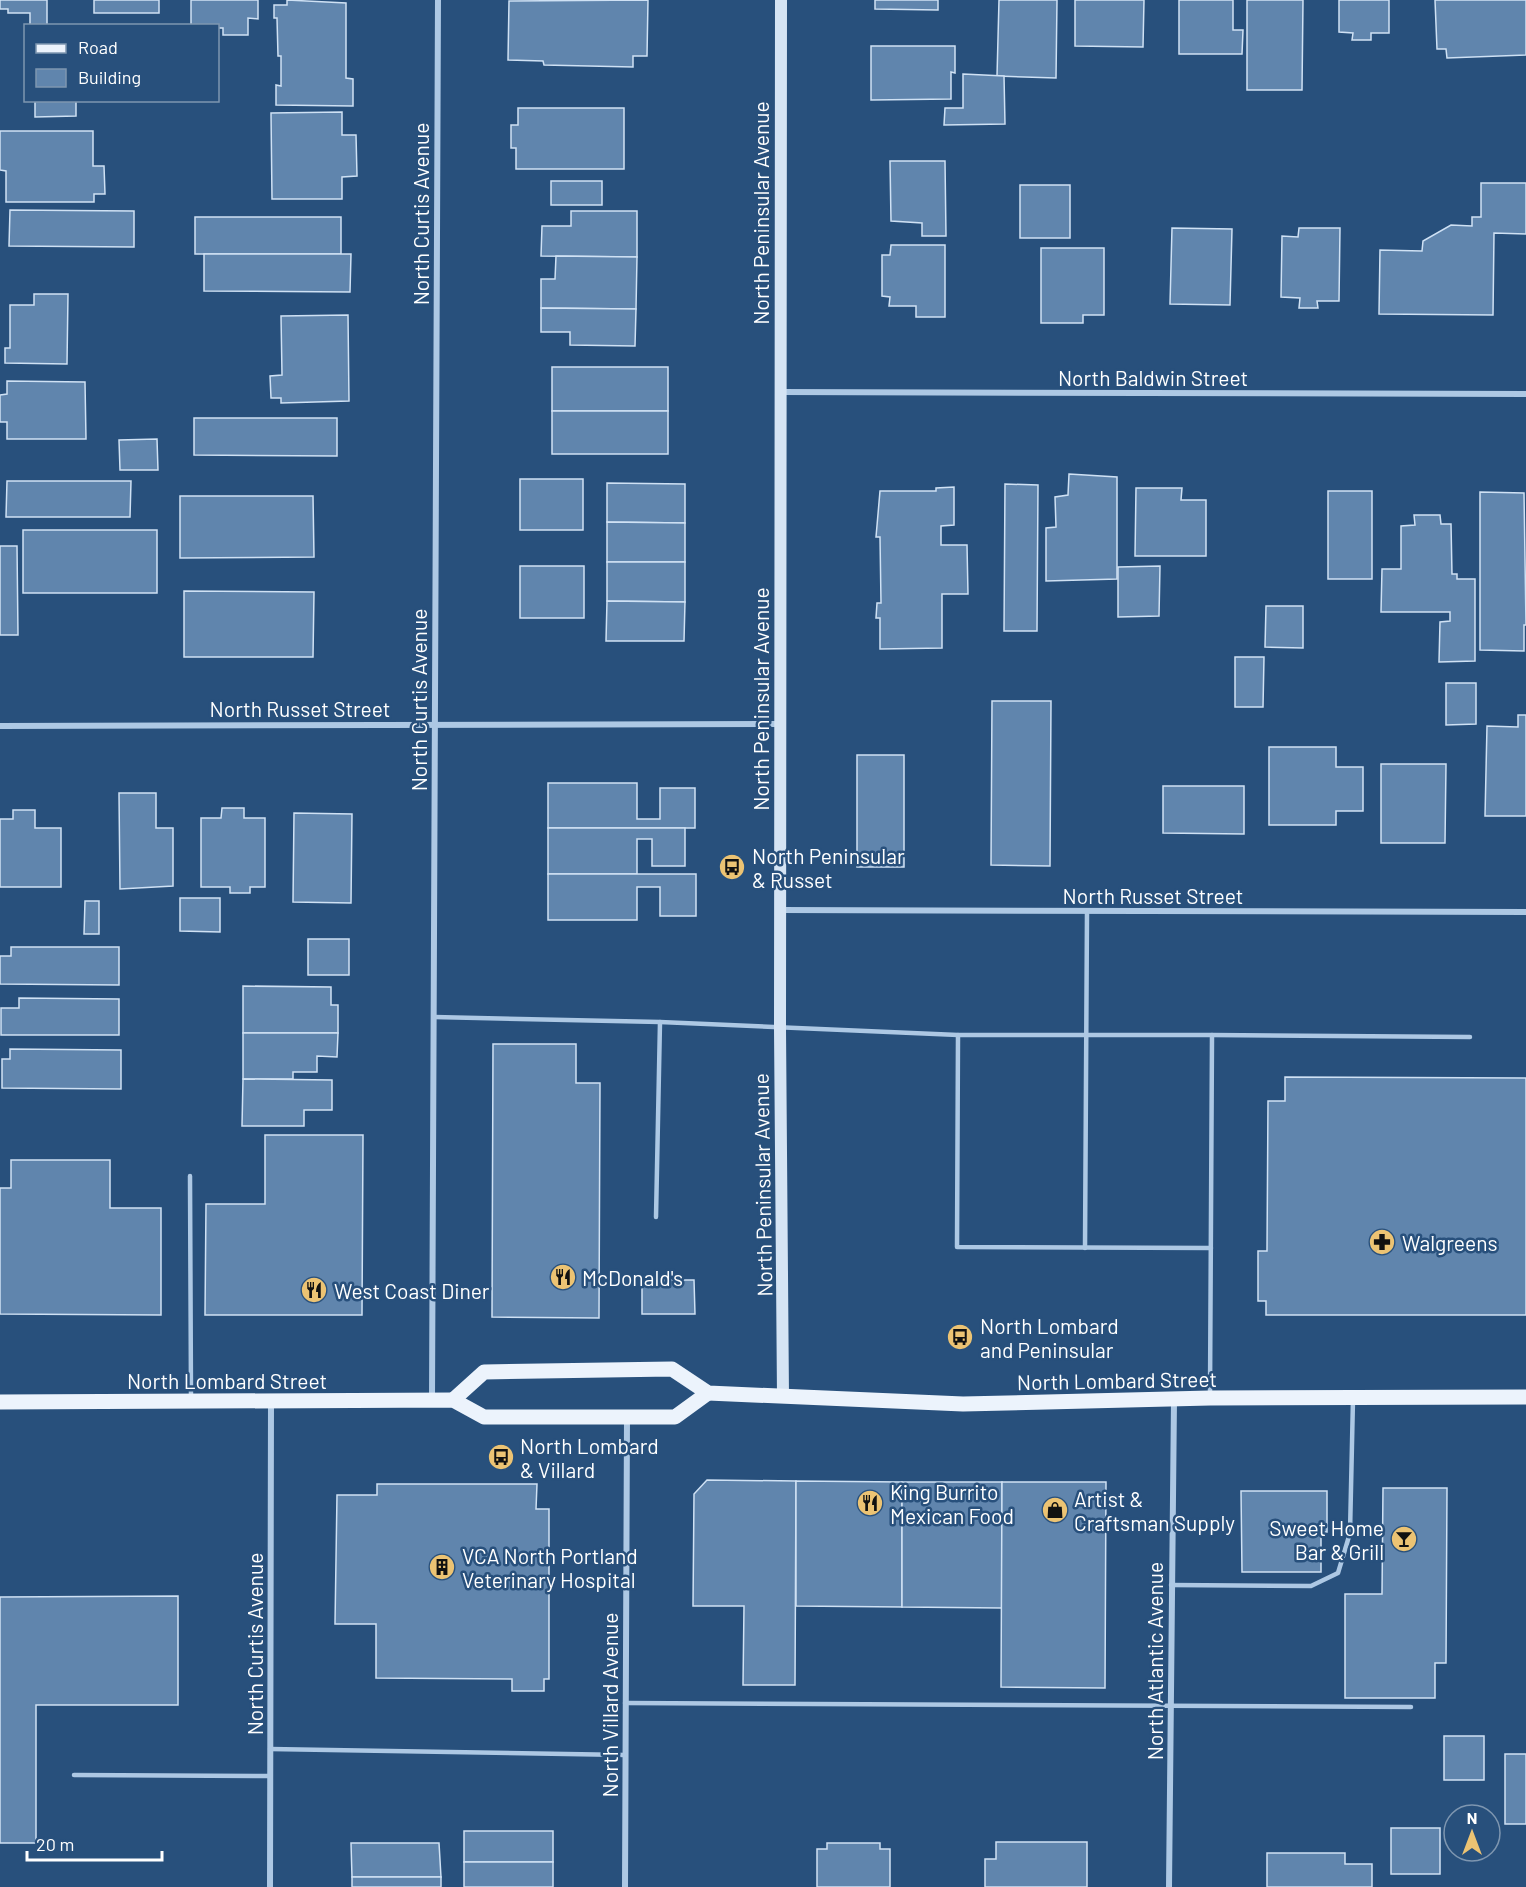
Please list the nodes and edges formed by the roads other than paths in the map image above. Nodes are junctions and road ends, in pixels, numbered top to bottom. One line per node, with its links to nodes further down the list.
1 (438, 0): 5 (street, North Curtis Avenue)
2 (781, 0): 3 (street, North Peninsular Avenue)
3 (779, 392): 4 (street, North Baldwin Street); 6 (street, North Peninsular Avenue)
4 (1526, 394)
5 (434, 724): 6 (street, North Russet Street); 7 (street, North Russet Street); 11 (street, North Curtis Avenue)
6 (780, 724): 8 (street, North Peninsular Avenue)
7 (0, 726)
8 (780, 910): 9 (street, North Russet Street); 13 (street, North Peninsular Avenue)
9 (1087, 911): 10 (street, North Russet Street); 15 (lane)
10 (1526, 912)
11 (434, 1017): 12 (lane); 27 (street, North Curtis Avenue)
12 (660, 1022): 13 (lane); 19 (lane)
13 (780, 1029): 14 (lane); 24 (street, North Peninsular Avenue)
14 (958, 1035): 15 (lane); 20 (lane)
15 (1086, 1035): 16 (lane); 20 (lane)
16 (1212, 1035): 17 (lane); 21 (lane)
17 (1470, 1037)
18 (190, 1176): 30 (lane)
19 (656, 1217)
20 (1085, 1248): 21 (lane)
21 (1211, 1248): 26 (lane)
22 (708, 1393): 24 (main road, North Lombard Street); 28 (main road); 33 (main road, North Lombard Street)
23 (1353, 1396): 25 (main road, North Lombard Street); 26 (main road, North Lombard Street); 34 (lane)
24 (783, 1397): 29 (main road, North Lombard Street)
25 (1526, 1397)
26 (1210, 1398): 29 (main road, North Lombard Street)
27 (432, 1400): 28 (main road, North Lombard Street); 31 (main road, North Lombard Street)
28 (453, 1400): 33 (main road, North Lombard Street)
29 (1174, 1400): 34 (street, North Atlantic Avenue)
30 (191, 1401): 31 (main road, North Lombard Street); 32 (main road, North Lombard Street)
31 (271, 1401): 38 (street, North Curtis Avenue)
32 (0, 1402)
33 (627, 1416): 35 (street, North Villard Avenue)
34 (1171, 1585): 36 (street, North Atlantic Avenue)
35 (626, 1703): 36 (lane); 39 (street, North Villard Avenue)
36 (1170, 1706): 37 (lane); 44 (street, North Atlantic Avenue)
37 (1411, 1707)
38 (270, 1749): 39 (lane); 41 (street, North Curtis Avenue)
39 (626, 1755): 43 (street, North Villard Avenue)
40 (74, 1775): 41 (lane)
41 (270, 1776): 42 (street, North Curtis Avenue)
42 (270, 1887)
43 (625, 1887)
44 (1169, 1887)

